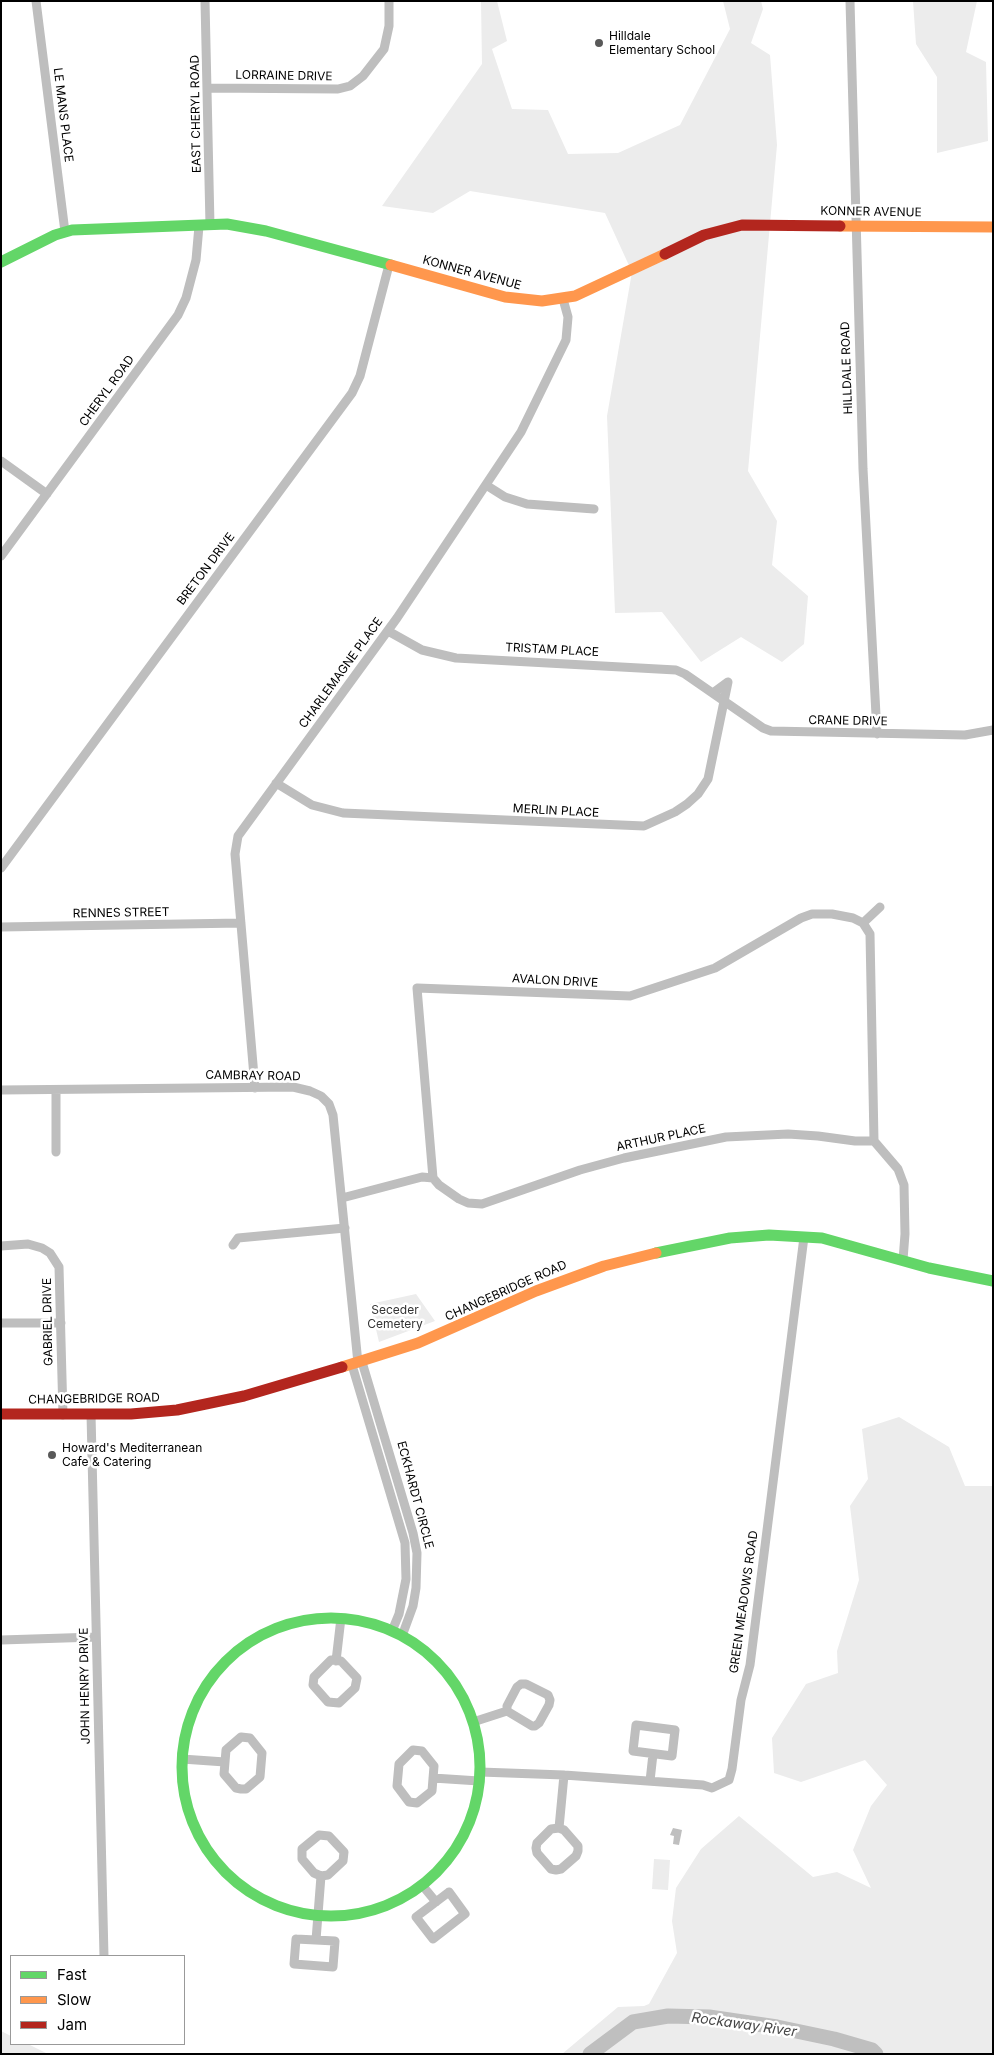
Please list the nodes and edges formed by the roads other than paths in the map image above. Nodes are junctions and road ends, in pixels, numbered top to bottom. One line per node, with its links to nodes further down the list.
1 (36, 1): 9 (street, LE MANS PLACE)
2 (205, 1): 5 (street, EAST CHERYL ROAD)
3 (389, 1): 5 (street, LORRAINE DRIVE)
4 (850, 1): 7 (street, HILLDALE ROAD)
5 (208, 88): 6 (street, EAST CHERYL ROAD)
6 (205, 225): 9 (street, KONNER AVENUE); 11 (street, KONNER AVENUE); 15 (street, CHERYL ROAD)
7 (856, 226): 8 (street, KONNER AVENUE); 12 (street, KONNER AVENUE); 22 (street, HILLDALE ROAD)
8 (993, 227)
9 (65, 232): 10 (street, KONNER AVENUE)
10 (1, 262)
11 (389, 264): 12 (street, KONNER AVENUE); 24 (street, BRETON DRIVE)
12 (563, 299): 14 (street, CHARLEMAGNE PLACE)
13 (1, 461): 15 (street)
14 (486, 485): 16 (street); 18 (street, CHARLEMAGNE PLACE)
15 (47, 494): 17 (street, CHERYL ROAD)
16 (594, 510)
17 (1, 556)
18 (388, 630): 19 (street, TRISTAM PLACE); 23 (street, CHARLEMAGNE PLACE)
19 (713, 693): 20 (street, CRANE DRIVE); 20 (street, MERLIN PLACE)
20 (724, 701): 22 (street, CRANE DRIVE); 23 (street, MERLIN PLACE)
21 (993, 730): 22 (street, CRANE DRIVE)
22 (877, 734)
23 (276, 783): 26 (street, CHARLEMAGNE PLACE)
24 (1, 868)
25 (880, 907): 27 (street)
26 (240, 923): 28 (street, RENNES STREET); 29 (street, CHARLEMAGNE PLACE)
27 (862, 923): 32 (street); 34 (street, AVALON DRIVE)
28 (1, 927)
29 (255, 1088): 31 (street, CAMBRAY ROAD); 35 (street, CAMBRAY ROAD)
30 (1, 1090): 31 (street, CAMBRAY ROAD)
31 (56, 1090): 33 (street)
32 (874, 1141): 34 (street, ARTHUR PLACE); 40 (street)
33 (56, 1152)
34 (433, 1178): 35 (street)
35 (342, 1198): 36 (street, CAMBRAY ROAD)
36 (345, 1228): 38 (street); 44 (street, CAMBRAY ROAD)
37 (804, 1237): 40 (street, CHANGEBRIDGE ROAD); 44 (street, CHANGEBRIDGE ROAD); 61 (street, GREEN MEADOWS ROAD)
38 (233, 1245)
39 (1, 1246): 42 (street, GABRIEL DRIVE)
40 (903, 1260): 41 (street, CHANGEBRIDGE ROAD)
41 (993, 1281)
42 (61, 1323): 43 (street); 47 (street, GABRIEL DRIVE)
43 (1, 1324)
44 (357, 1363): 46 (street, CHANGEBRIDGE ROAD); 49 (street, ECKHARDT CIRCLE)
45 (1, 1414): 47 (street, CHANGEBRIDGE ROAD)
46 (91, 1414): 47 (street, CHANGEBRIDGE ROAD); 50 (street, JOHN HENRY DRIVE)
47 (63, 1415)
48 (341, 1618): 49 (street); 52 (street); 56 (street)
49 (397, 1633): 54 (street)
50 (96, 1637): 51 (street); 68 (street, JOHN HENRY DRIVE)
51 (1, 1640)
52 (336, 1661): 52 (street)
53 (507, 1711): 53 (street); 54 (street)
54 (473, 1722): 59 (street)
55 (653, 1754): 55 (street); 61 (street)
56 (182, 1759): 57 (street); 66 (street)
57 (225, 1762): 57 (street)
58 (564, 1775): 59 (street, GREEN MEADOWS ROAD); 61 (street, GREEN MEADOWS ROAD); 62 (street)
59 (479, 1776): 60 (street, GREEN MEADOWS ROAD); 64 (street)
60 (433, 1778): 60 (street)
61 (650, 1781)
62 (559, 1828): 62 (street)
63 (321, 1876): 63 (street); 66 (street)
64 (422, 1885): 65 (street); 66 (street)
65 (436, 1902): 65 (street)
66 (318, 1916): 67 (street)
67 (316, 1940): 67 (street)
68 (104, 1955)

